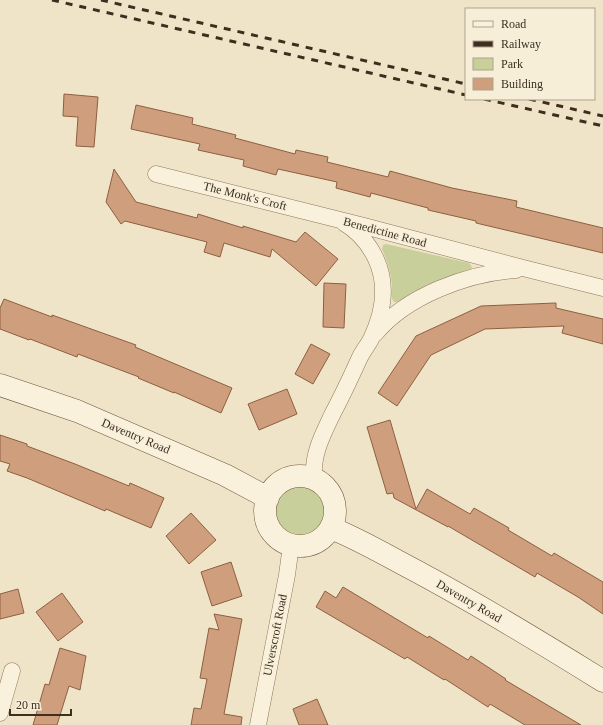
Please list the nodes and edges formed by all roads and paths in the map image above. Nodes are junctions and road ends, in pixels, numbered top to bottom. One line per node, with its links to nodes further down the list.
1 (156, 174): 2 (street, The Monk's Croft)
2 (334, 219): 3 (street, Benedictine Road); 5 (street, Benedictine Road)
3 (527, 269): 4 (street, Benedictine Road); 5 (street, Benedictine Road)
4 (603, 288)
5 (371, 338): 7 (street, Benedictine Road)
6 (0, 385): 8 (street, Daventry Road)
7 (314, 479): 8 (street); 9 (street)
8 (268, 498): 10 (street)
9 (332, 528): 10 (street); 12 (street, Daventry Road)
10 (291, 545): 14 (street, Ulverscroft Road)
11 (12, 671): 13 (street)
12 (603, 682)
13 (0, 713)
14 (258, 725)

